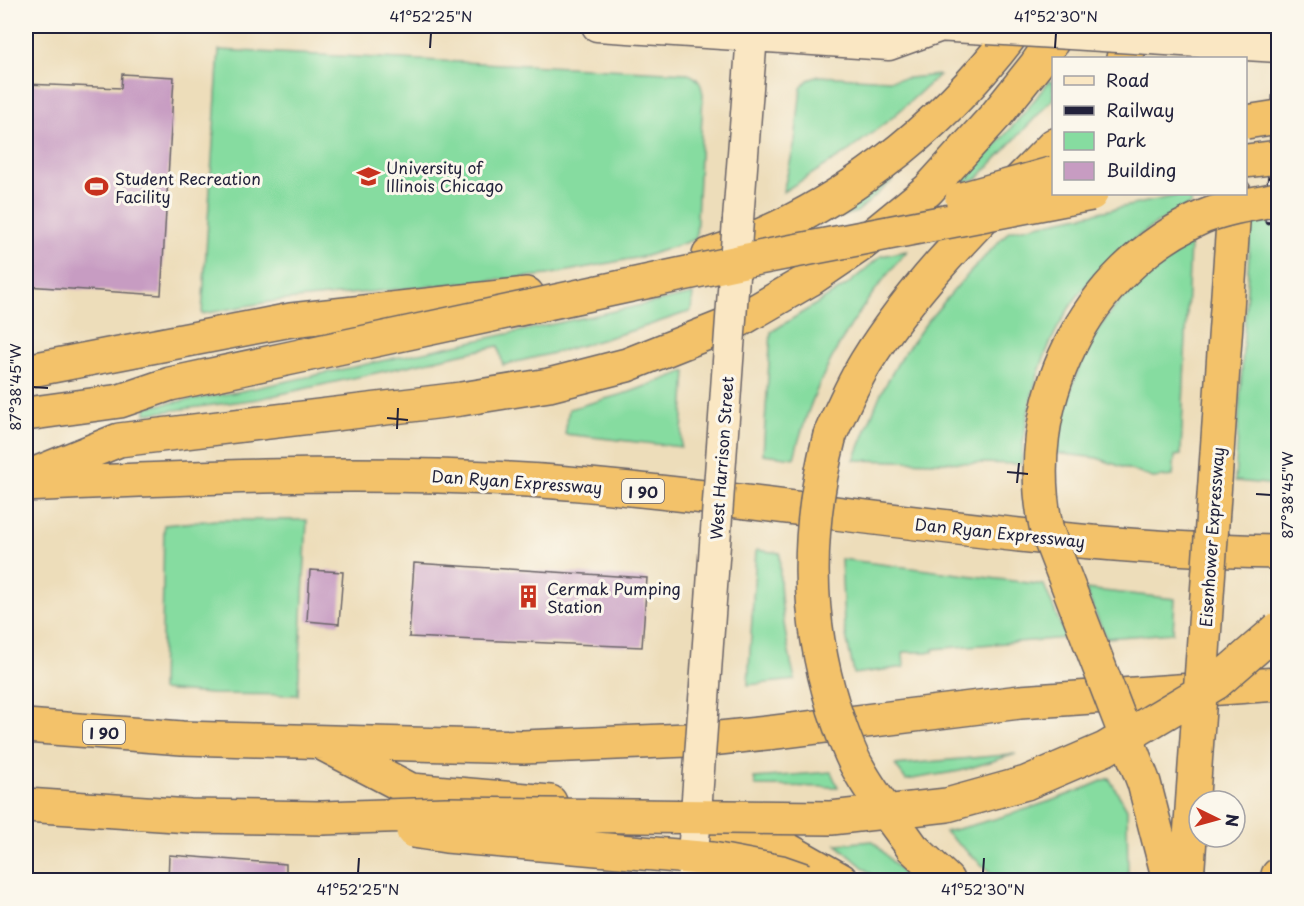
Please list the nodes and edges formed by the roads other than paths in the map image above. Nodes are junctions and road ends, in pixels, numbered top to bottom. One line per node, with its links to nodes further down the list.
1 (597, 26): 7 (main road)
2 (937, 26): 6 (main road); 7 (main road)
3 (1063, 26): 25 (highway)
4 (1144, 26): 9 (highway)
5 (1246, 26): 10 (highway)
6 (1003, 27): 8 (main road, bridge); 21 (highway)
7 (754, 29): 34 (main road, West Harrison Street, bridge)
8 (1278, 47)
9 (1124, 57)
10 (1244, 57)
11 (1278, 117): 12 (highway, bridge)
12 (1247, 122)
13 (1052, 146): 38 (highway, bridge)
14 (1278, 157): 15 (highway, bridge)
15 (1247, 162)
16 (1052, 173): 20 (highway, bridge)
17 (1086, 195): 20 (highway, bridge)
18 (1235, 195): 40 (highway, Eisenhower Expressway, bridge)
19 (1278, 199): 39 (highway, bridge)
20 (832, 244): 22 (highway, bridge)
21 (26, 370)
22 (170, 384): 23 (highway); 24 (highway)
23 (26, 398)
24 (26, 414)
25 (26, 478)
26 (26, 485): 27 (highway, Dan Ryan Expressway / I 90)
27 (1268, 552)
28 (1278, 629): 33 (highway, bridge)
29 (1263, 685): 31 (highway, I 90)
30 (26, 726): 31 (highway, I 90)
31 (316, 741): 37 (highway)
32 (26, 805): 33 (highway)
33 (322, 818): 36 (highway, bridge)
34 (692, 875)
35 (1278, 875): 41 (highway)
36 (804, 880)
37 (840, 880)
38 (947, 880)
39 (1169, 880)
40 (1187, 880)
41 (1277, 880)

